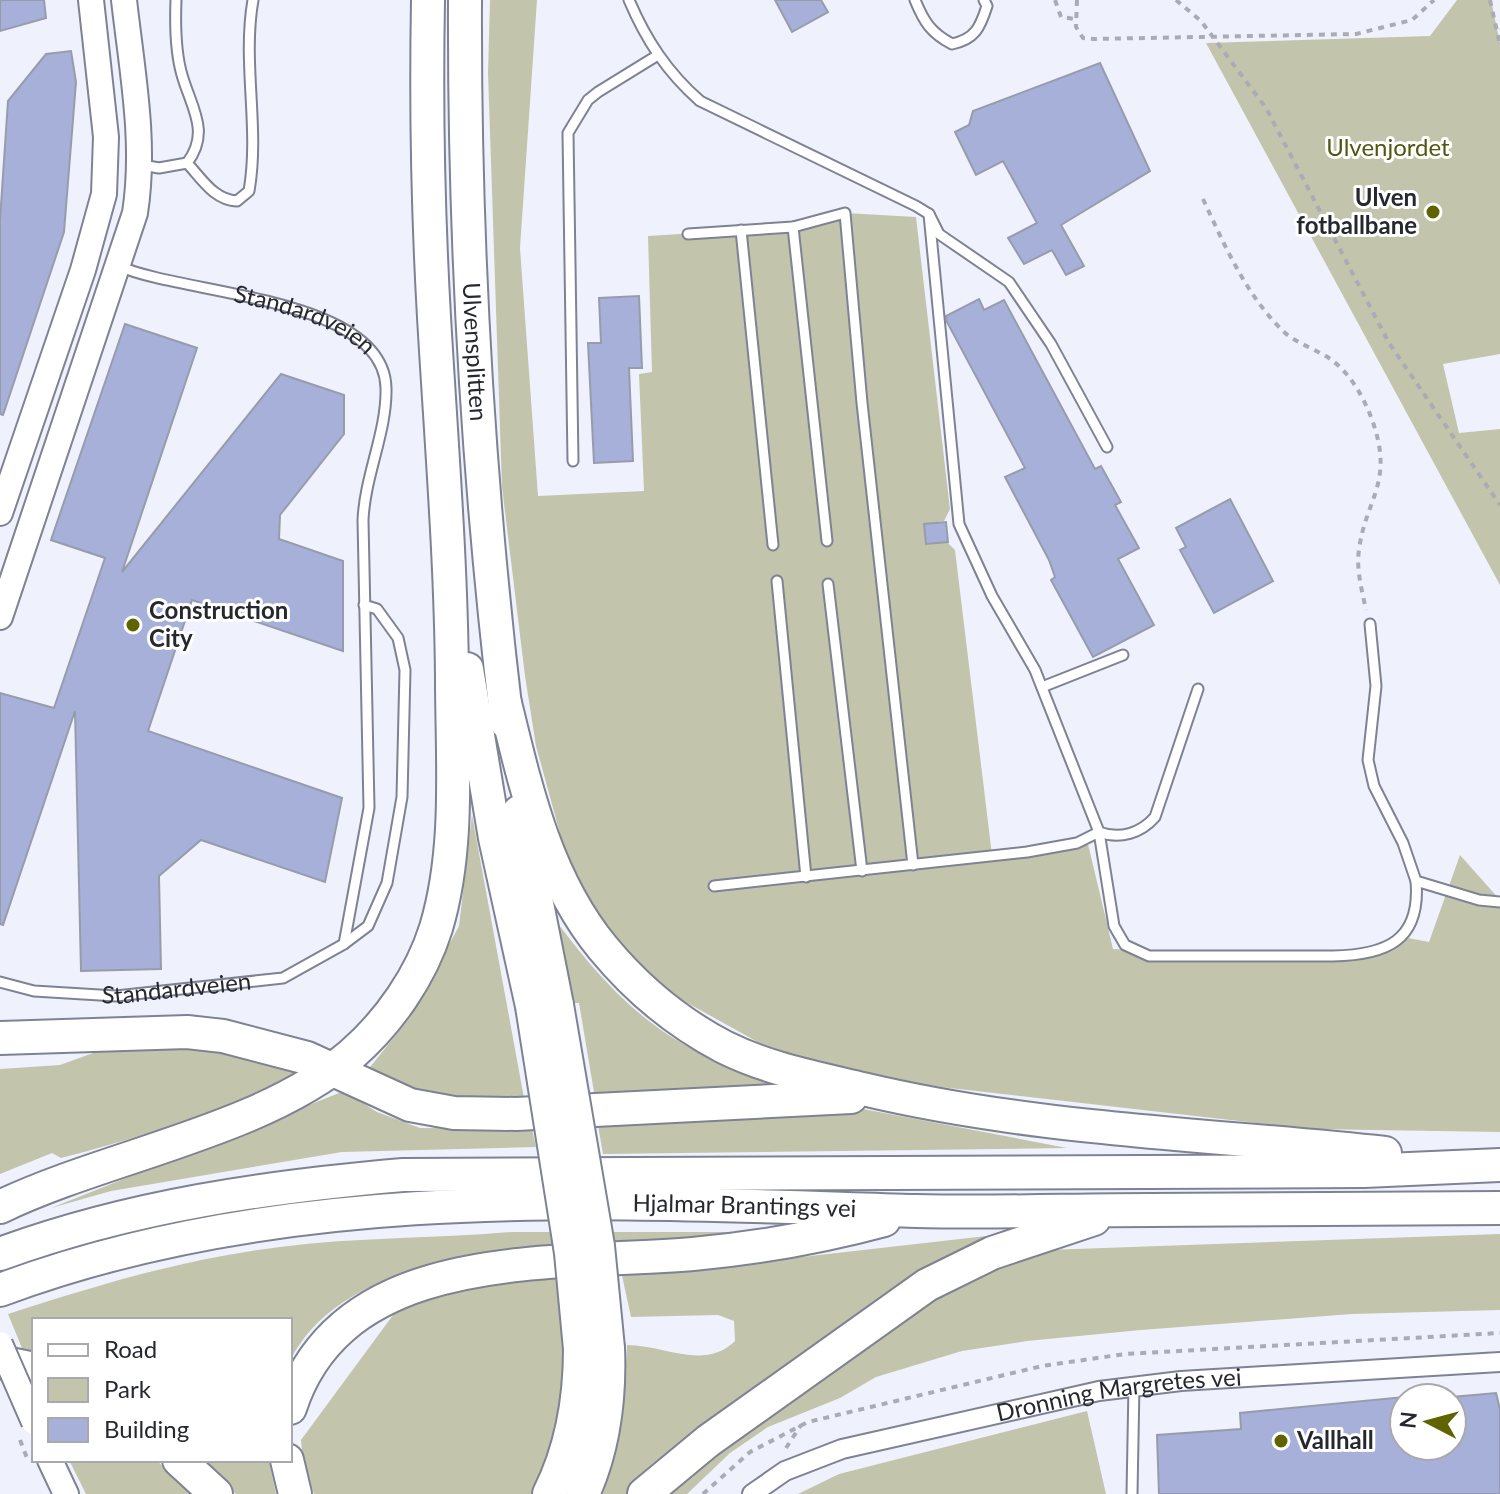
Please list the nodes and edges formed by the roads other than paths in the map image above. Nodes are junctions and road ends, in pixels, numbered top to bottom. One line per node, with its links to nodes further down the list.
1 (91, 0): 20 (street)
2 (124, 0): 12 (street)
3 (176, 0): 11 (lane)
4 (253, 0): 11 (lane)
5 (428, 0): 26 (highway, Ulvensplitten)
6 (465, 0): 33 (highway, Ulvensplitten)
7 (629, 0): 10 (lane)
8 (915, 0): 9 (lane)
9 (984, 0)
10 (658, 55): 13 (lane); 19 (lane)
11 (187, 163): 12 (lane)
12 (140, 165): 17 (street)
13 (929, 214): 18 (lane); 31 (lane)
14 (793, 227): 15 (lane); 22 (lane); 35 (lane)
15 (741, 230): 16 (lane); 23 (lane)
16 (688, 234)
17 (119, 266): 27 (lane, Standardveien); 28 (street)
18 (1107, 447)
19 (573, 461)
20 (4, 485): 21 (street)
21 (0, 513)
22 (827, 541)
23 (773, 545)
24 (777, 581): 37 (lane)
25 (828, 584): 36 (lane)
26 (451, 591): 43 (highway); 45 (highway)
27 (364, 605): 41 (lane, Standardveien); 41 (lane, Standardveien)
28 (0, 617)
29 (1370, 624): 38 (lane)
30 (1123, 655): 31 (lane)
31 (1042, 687): 34 (lane)
32 (1198, 689): 34 (lane)
33 (505, 703): 43 (highway); 46 (highway)
34 (1099, 832): 35 (lane); 38 (lane)
35 (913, 865): 36 (lane)
36 (862, 871): 37 (lane)
37 (806, 877): 39 (lane)
38 (1416, 881): 40 (lane)
39 (714, 886)
40 (1500, 902)
41 (344, 944): 42 (lane, Standardveien)
42 (0, 982)
43 (544, 1006): 55 (highway, bridge)
44 (0, 1038): 45 (highway)
45 (331, 1070): 46 (highway); 48 (highway)
46 (883, 1094): 47 (highway)
47 (1496, 1165): 52 (highway, Hjalmar Brantings vei)
48 (0, 1207)
49 (1500, 1208): 50 (highway, Hjalmar Brantings vei)
50 (1122, 1210): 51 (highway, Hjalmar Brantings vei); 70 (highway)
51 (920, 1211): 53 (highway, Hjalmar Brantings vei); 60 (highway)
52 (0, 1254)
53 (0, 1290)
54 (0, 1344): 61 (street, bridge)
55 (594, 1348): 68 (highway); 69 (highway)
56 (0, 1362): 58 (highway)
57 (1500, 1362): 59 (street, Dronning Margretes vei)
58 (32, 1369)
59 (1134, 1385): 71 (street, Dronning Margretes vei); 72 (lane)
60 (292, 1403)
61 (32, 1417)
62 (51, 1462): 65 (street)
63 (181, 1462): 66 (highway)
64 (287, 1462): 67 (highway)
65 (66, 1494)
66 (216, 1494)
67 (295, 1494)
68 (549, 1494)
69 (583, 1494)
70 (644, 1494)
71 (752, 1494)
72 (1132, 1494)

